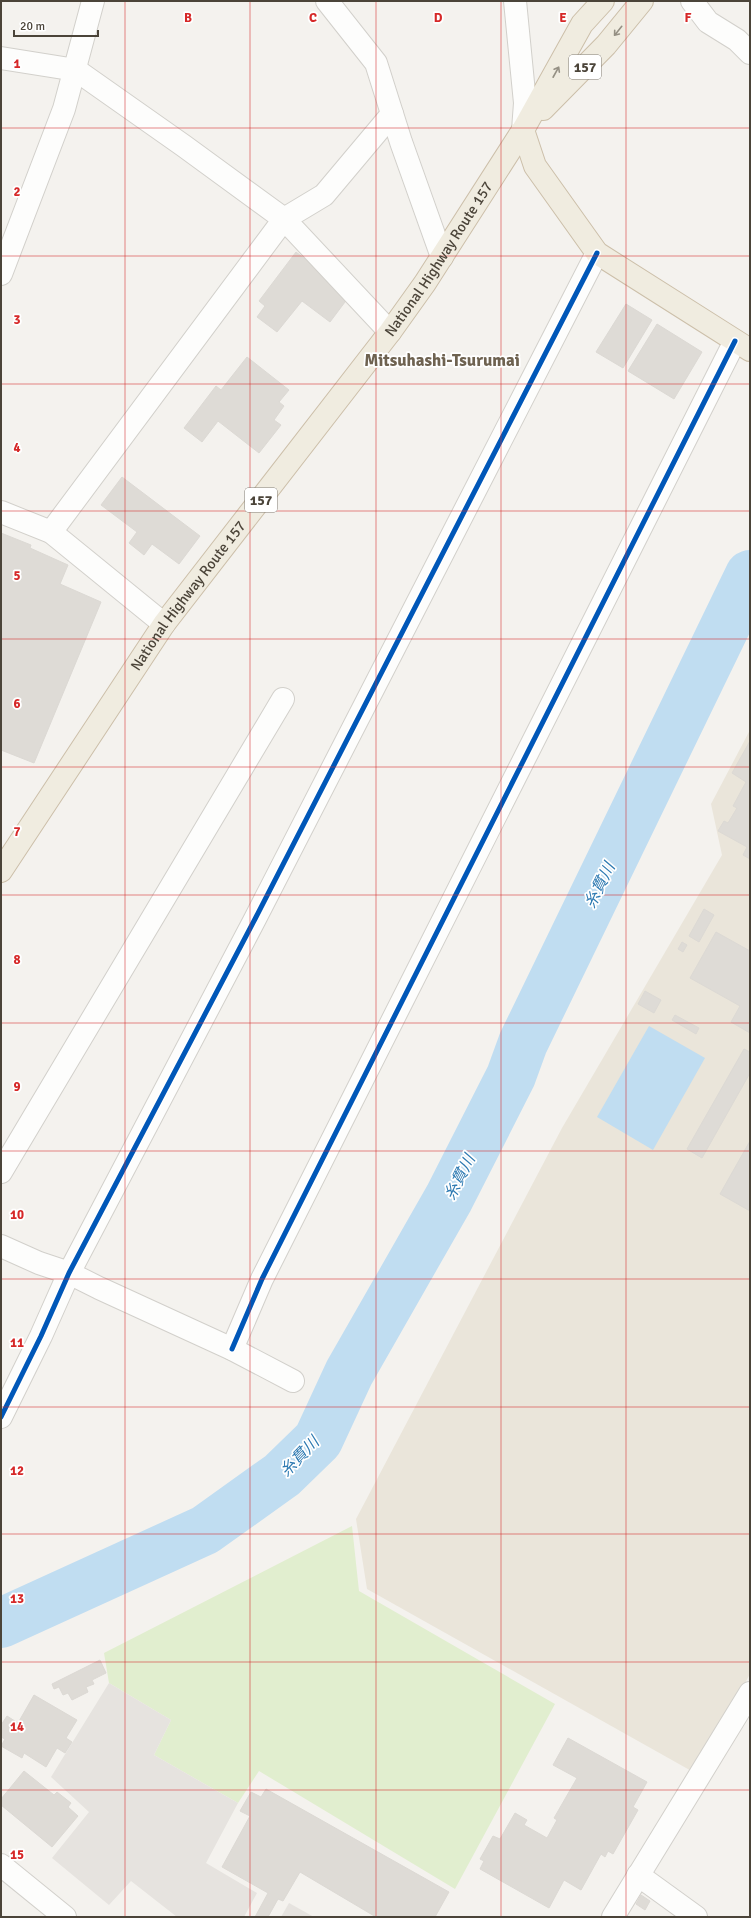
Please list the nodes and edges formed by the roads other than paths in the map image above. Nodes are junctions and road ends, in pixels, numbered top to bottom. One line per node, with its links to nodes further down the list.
1 (93, 1): 9 (street)
2 (327, 1): 10 (street)
3 (515, 1): 11 (street)
4 (603, 1): 11 (highway, National Highway Route 157 / 157, one-way to 4)
5 (642, 1): 11 (highway, National Highway Route 157 / 157, one-way to 11)
6 (692, 1): 7 (street)
7 (746, 39)
8 (1, 58): 9 (street)
9 (76, 70): 12 (street); 15 (street)
10 (392, 114): 12 (street); 14 (street)
11 (523, 130): 13 (highway); 14 (highway, National Highway Route 157 / 157)
12 (284, 219): 16 (street); 19 (street)
13 (597, 253): 17 (highway); 25 (street)
14 (442, 257): 16 (highway, National Highway Route 157 / 157)
15 (1, 274)
16 (390, 332): 20 (highway, National Highway Route 157 / 157)
17 (743, 345): 26 (street)
18 (1, 512): 19 (street)
19 (51, 532): 20 (street)
20 (164, 624): 22 (highway, National Highway Route 157 / 157)
21 (283, 699): 23 (street)
22 (4, 861)
23 (1, 1172)
24 (1, 1246): 25 (street)
25 (69, 1273): 26 (street); 28 (street)
26 (232, 1348): 27 (street)
27 (293, 1381)
28 (1, 1416)
29 (750, 1692): 31 (street)
30 (1, 1865): 32 (street)
31 (638, 1875): 33 (street); 34 (street)
32 (65, 1917)
33 (614, 1917)
34 (696, 1917)

